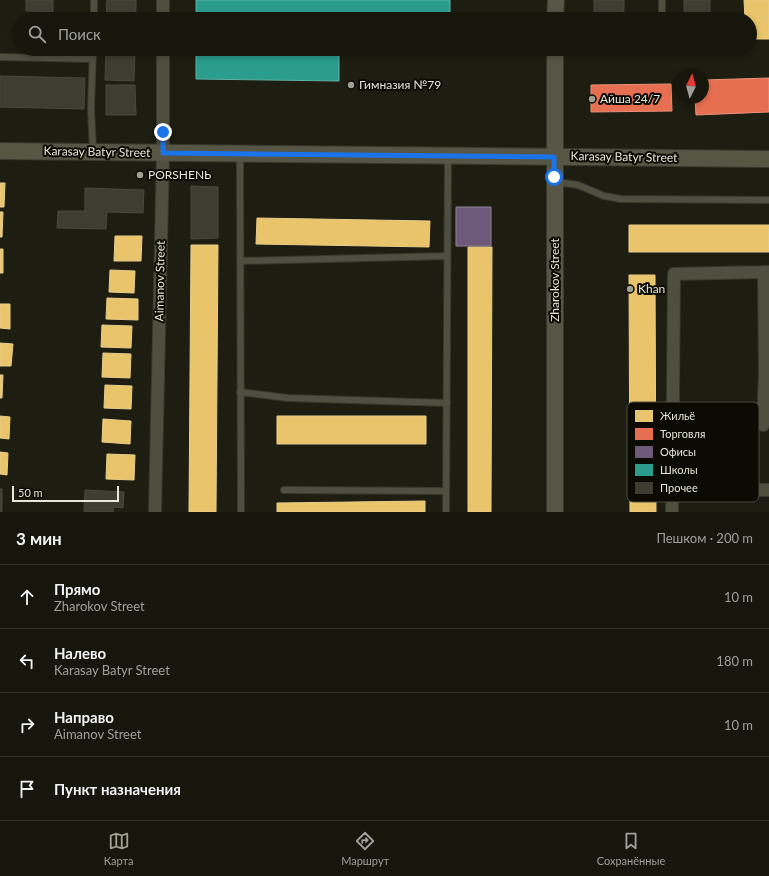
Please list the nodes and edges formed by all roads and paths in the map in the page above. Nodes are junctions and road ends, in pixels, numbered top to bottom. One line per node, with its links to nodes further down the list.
1 (94, 0): 5 (lane)
2 (163, 0): 6 (street)
3 (556, 0): 7 (street)
4 (662, 0): 8 (lane)
5 (94, 12)
6 (163, 12)
7 (556, 12)
8 (662, 12)
9 (163, 56): 15 (street, Aimanov Street)
10 (555, 56): 18 (street, Zharokov Street)
11 (0, 57): 12 (lane)
12 (93, 59): 14 (lane)
13 (0, 151): 14 (street, Karasay Batyr Street)
14 (93, 152): 15 (street, Karasay Batyr Street)
15 (163, 153): 16 (street, Karasay Batyr Street); 35 (street, Aimanov Street)
16 (240, 153): 17 (street, Karasay Batyr Street); 23 (lane)
17 (448, 155): 18 (street, Karasay Batyr Street); 22 (lane)
18 (554, 157): 19 (street, Karasay Batyr Street); 20 (street, Zharokov Street)
19 (769, 159)
20 (554, 182): 21 (lane); 38 (street, Zharokov Street)
21 (769, 200)
22 (447, 256): 23 (lane); 29 (lane)
23 (240, 261): 27 (lane)
24 (766, 272): 25 (street); 28 (street)
25 (766, 300): 26 (street)
26 (767, 374): 30 (street)
27 (240, 392): 29 (lane); 36 (lane)
28 (673, 402)
29 (447, 403): 32 (lane)
30 (763, 425)
31 (284, 490): 32 (lane)
32 (446, 490): 37 (lane)
33 (759, 490): 34 (street)
34 (769, 490)
35 (155, 512)
36 (241, 512)
37 (446, 512)
38 (555, 512)

